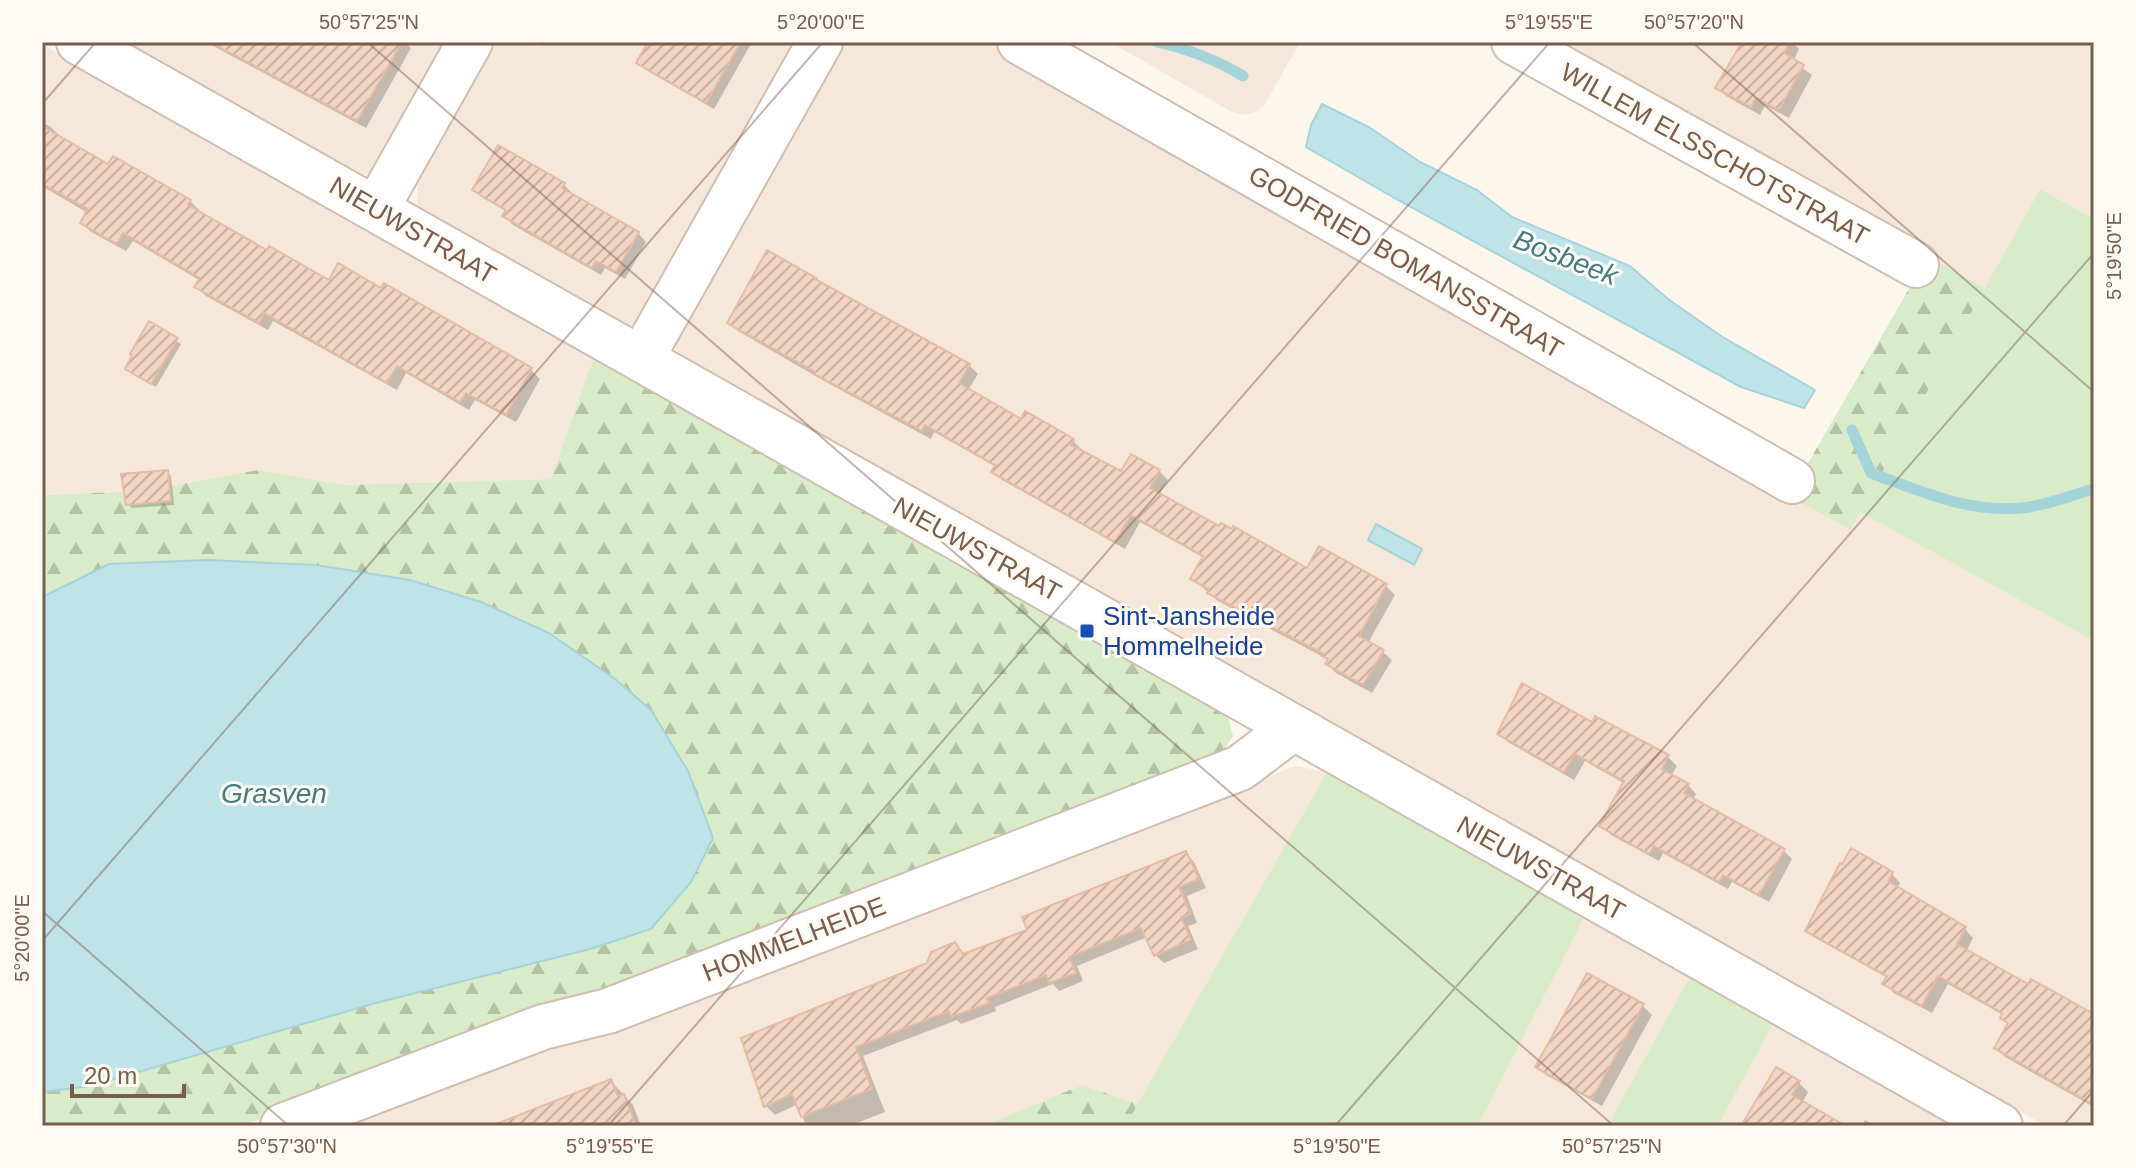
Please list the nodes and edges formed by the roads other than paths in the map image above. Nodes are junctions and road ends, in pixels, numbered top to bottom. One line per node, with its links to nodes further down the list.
1 (79, 42): 6 (street, NIEUWSTRAAT)
2 (470, 42): 6 (street)
3 (820, 42): 8 (street)
4 (1020, 42): 9 (street, GODFRIED BOMANSSTRAAT)
5 (1514, 42): 7 (street, WILLEM ELSSCHOTSTRAAT)
6 (376, 209): 8 (street, NIEUWSTRAAT)
7 (1916, 265)
8 (641, 359): 10 (street, NIEUWSTRAAT)
9 (1792, 481)
10 (1293, 728): 11 (street, HOMMELHEIDE); 12 (street, NIEUWSTRAAT)
11 (283, 1126)
12 (2000, 1126)

